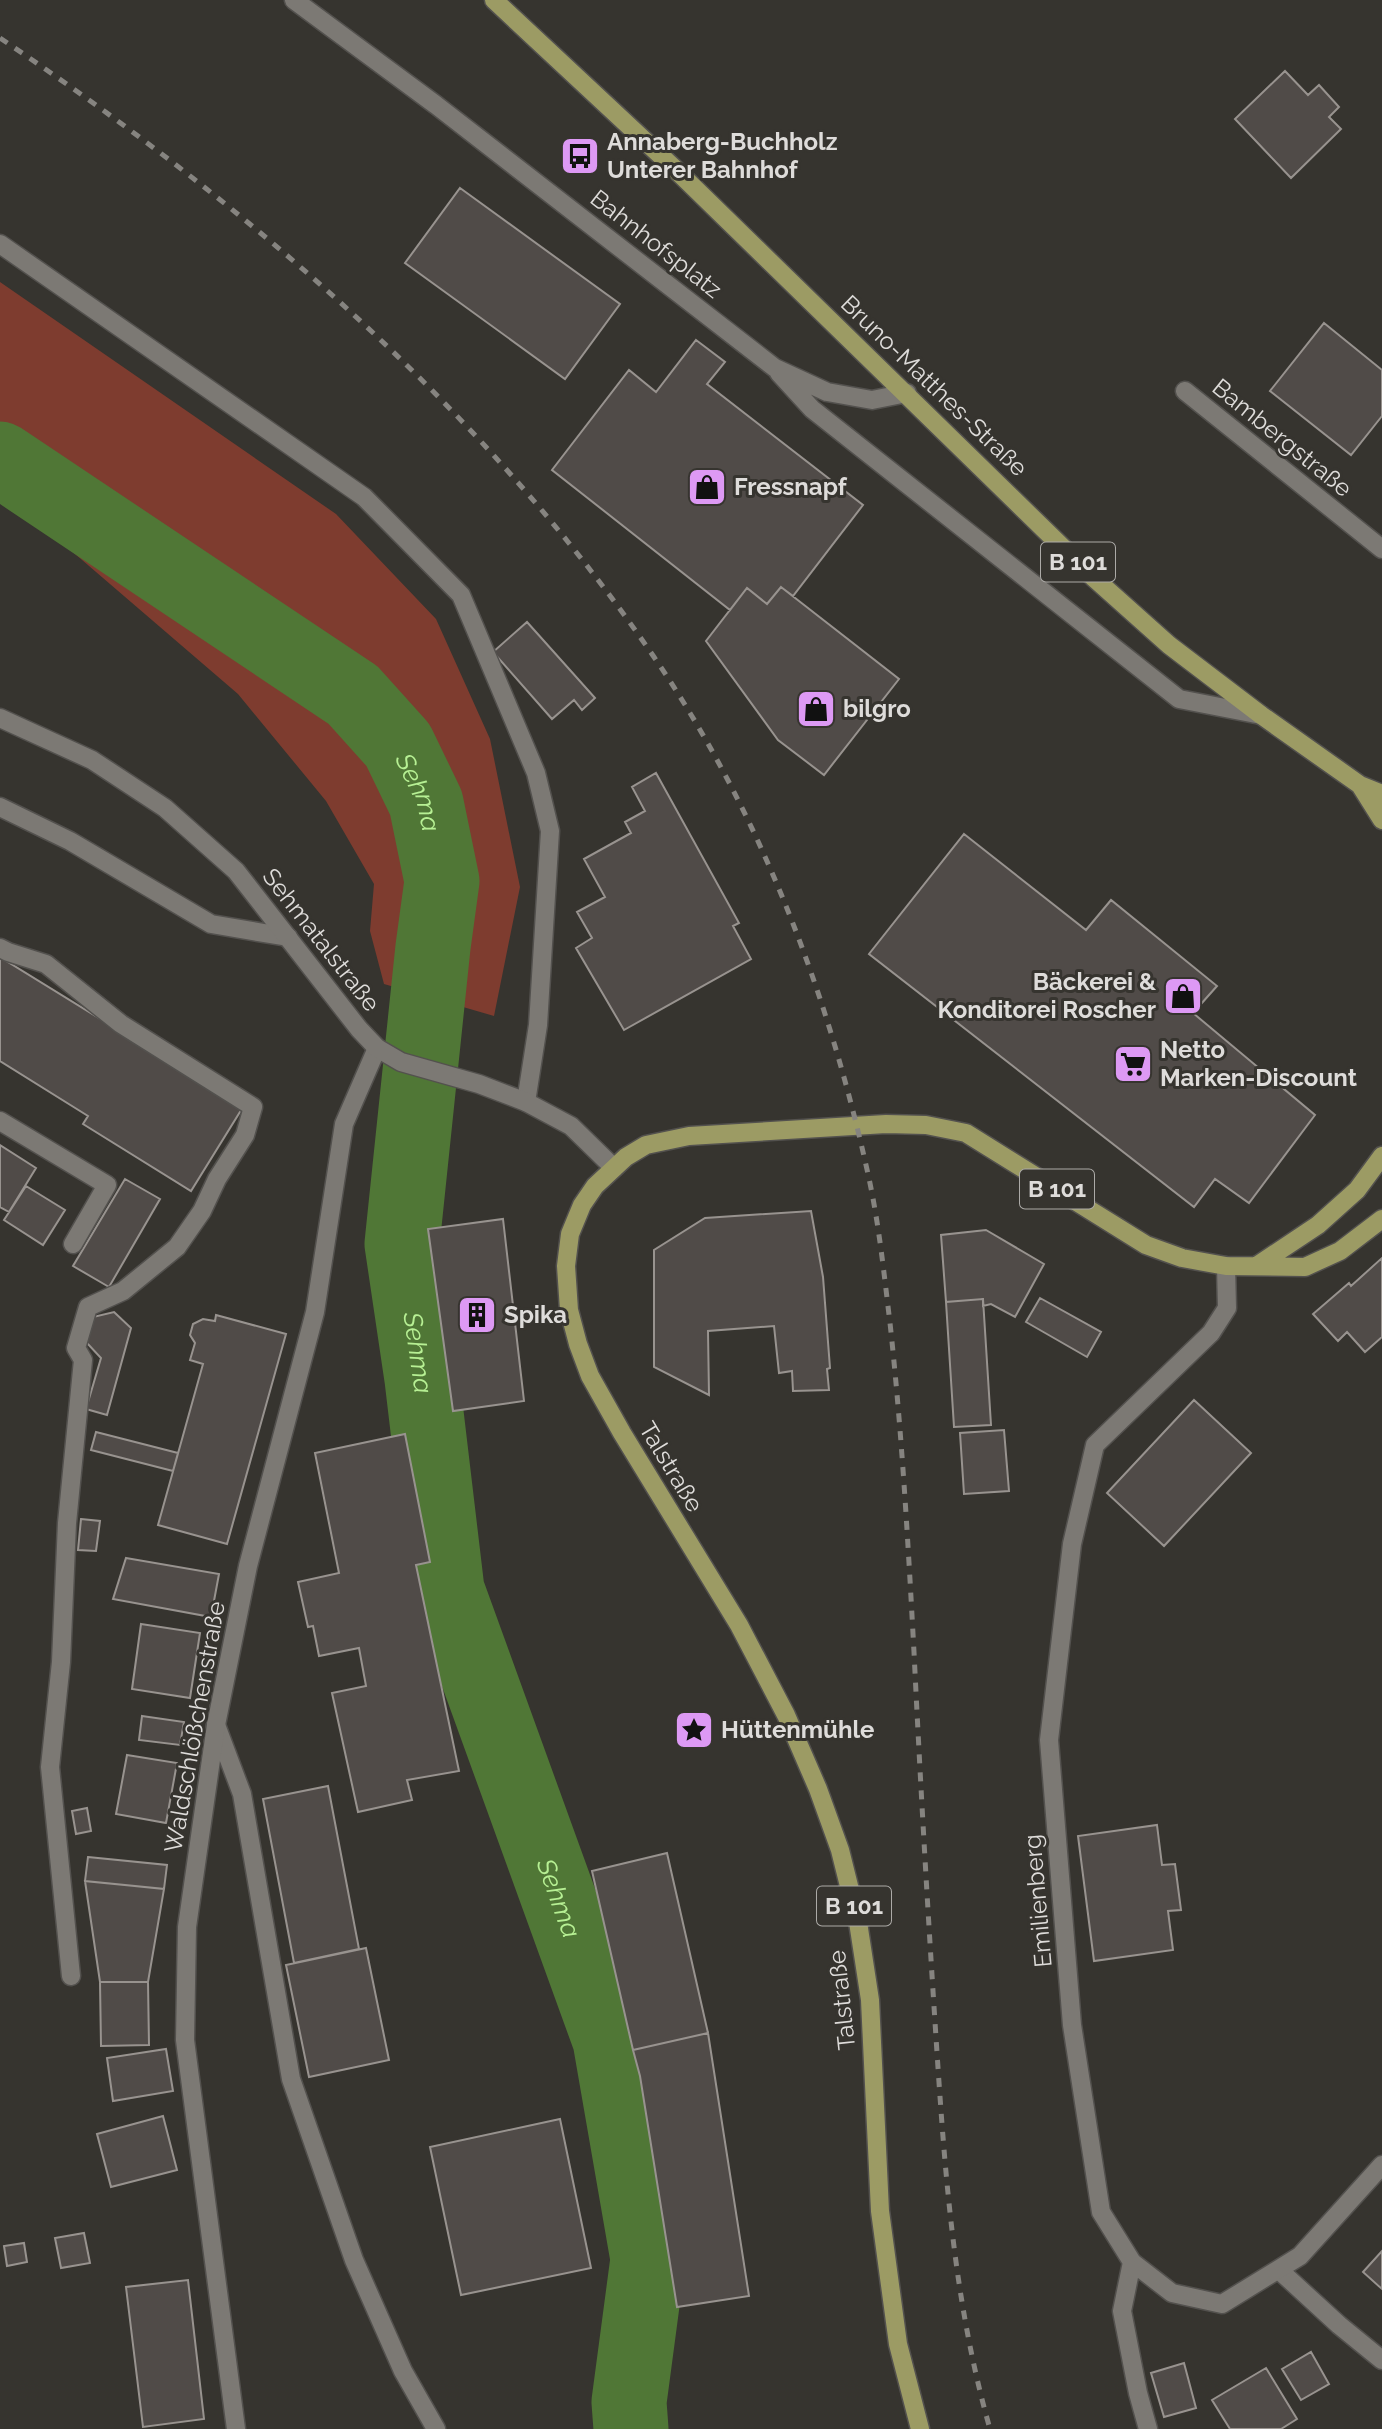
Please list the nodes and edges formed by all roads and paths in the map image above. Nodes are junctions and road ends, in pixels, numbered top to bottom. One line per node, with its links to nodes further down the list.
1 (294, 0): 4 (street, Bahnhofsplatz)
2 (494, 0): 6 (main road, Bruno-Matthes-Straße / B 101)
3 (0, 244): 17 (street)
4 (775, 368): 6 (street, Bahnhofsplatz); 8 (street)
5 (1185, 391): 7 (street, Bambergstraße)
6 (907, 393): 8 (main road, Bruno-Matthes-Straße / B 101)
7 (1382, 549)
8 (1261, 715): 10 (main road, Bruno-Matthes-Straße / B 101)
9 (0, 718): 14 (street, Sehmatalstraße)
10 (1360, 785): 11 (main road, Bruno-Matthes-Straße / B 101); 13 (main road, Bruno-Matthes-Straße / B 101)
11 (1382, 794)
12 (0, 807): 14 (street)
13 (1382, 820)
14 (288, 937): 16 (street, Sehmatalstraße)
15 (0, 948): 26 (street)
16 (377, 1048): 17 (street, Sehmatalstraße); 25 (street, Waldschlößchenstraße)
17 (526, 1102): 20 (street, Sehmatalstraße)
18 (0, 1121): 22 (street)
19 (1382, 1156): 23 (main road)
20 (614, 1168): 24 (main road, Talstraße / B 101); 33 (main road, Talstraße / B 101)
21 (1382, 1219): 23 (main road, B 101)
22 (73, 1244)
23 (1258, 1265): 24 (main road, B 101)
24 (1226, 1266): 28 (street, Emilienberg)
25 (216, 1725): 31 (street, Waldschlößchenstraße); 32 (street)
26 (71, 1976)
27 (1382, 2165): 29 (street, Emilienberg)
28 (1132, 2262): 29 (street, Emilienberg); 34 (street)
29 (1279, 2270): 30 (street)
30 (1382, 2360)
31 (236, 2429)
32 (436, 2429)
33 (920, 2429)
34 (1148, 2429)

